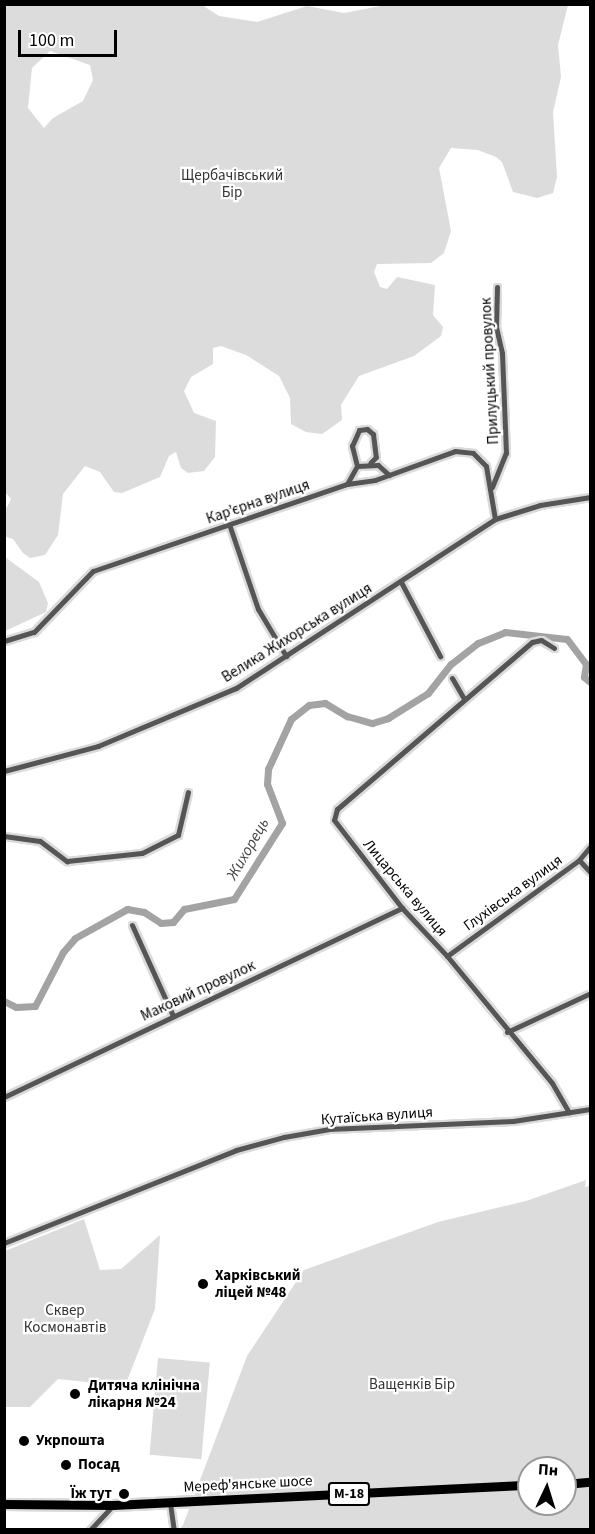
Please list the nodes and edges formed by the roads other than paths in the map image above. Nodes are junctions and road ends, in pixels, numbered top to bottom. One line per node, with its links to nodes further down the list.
1 (497, 287): 6 (street, Прилуцький провулок)
2 (370, 463): 3 (street); 3 (street); 4 (street)
3 (357, 466): 5 (street)
4 (389, 476): 5 (street, Кар’єрна вулиця); 6 (street, Кар’єрна вулиця)
5 (347, 483): 9 (street, Кар’єрна вулиця)
6 (492, 487): 8 (street, Кар’єрна вулиця)
7 (591, 497): 8 (street, Велика Жихорська вулиця)
8 (495, 519): 10 (street, Велика Жихорська вулиця)
9 (230, 524): 11 (street, Кар’єрна вулиця); 13 (street)
10 (401, 582): 13 (street, Велика Жихорська вулиця); 14 (street)
11 (4, 641)
12 (554, 648): 16 (street, Лицарська вулиця)
13 (286, 656): 17 (street, Велика Жихорська вулиця)
14 (440, 656)
15 (452, 678): 16 (street)
16 (464, 699): 23 (street, Лицарська вулиця)
17 (4, 771)
18 (188, 792): 19 (street)
19 (4, 836)
20 (591, 847): 21 (street, Глухівська вулиця)
21 (579, 860): 22 (street); 25 (street, Глухівська вулиця)
22 (591, 872)
23 (402, 908): 25 (street, Лицарська вулиця); 27 (street, Маковий провулок)
24 (132, 925): 27 (street)
25 (447, 956): 28 (street, Лицарська вулиця)
26 (589, 994): 28 (street)
27 (173, 1016): 29 (street, Маковий провулок)
28 (507, 1032): 31 (street, Лицарська вулиця)
29 (4, 1097)
30 (591, 1109): 31 (street, Кутаїська вулиця)
31 (568, 1112): 32 (street, Кутаїська вулиця)
32 (4, 1243)
33 (517, 1486): 35 (highway, Мереф'янське шосе / М-18)
34 (4, 1503): 36 (highway, Мереф'янське шосе / М-18)
35 (170, 1503): 36 (highway, Мереф'янське шосе / М-18); 38 (street)
36 (113, 1505): 37 (street)
37 (90, 1530)
38 (174, 1530)

